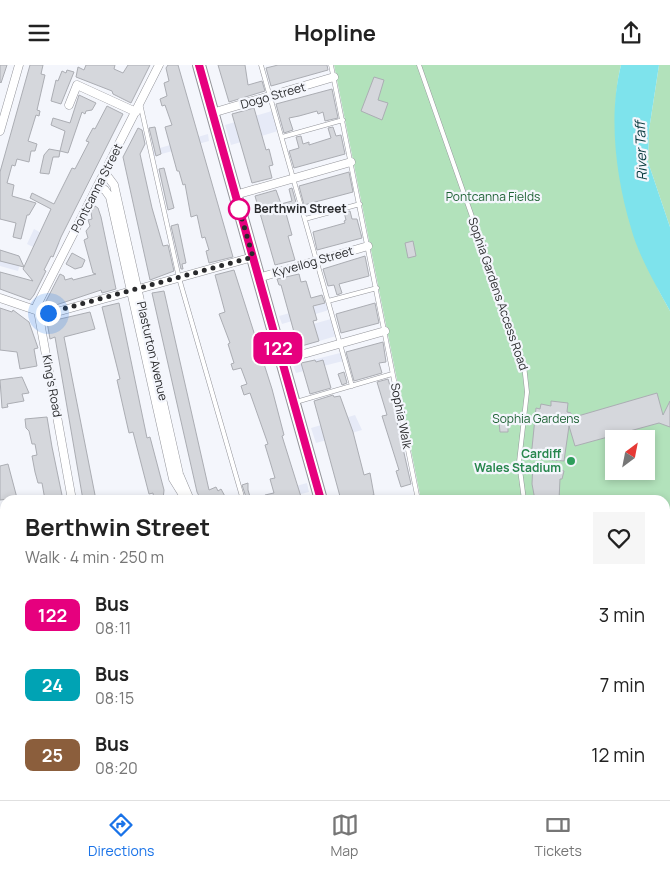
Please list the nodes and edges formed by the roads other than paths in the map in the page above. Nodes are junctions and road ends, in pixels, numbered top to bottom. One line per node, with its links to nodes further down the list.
1 (19, 65): 14 (street)
2 (160, 65): 9 (street, Pontcanna Street)
3 (198, 65): 12 (main road)
4 (261, 65): 8 (lane)
5 (332, 65): 7 (lane)
6 (419, 65): 47 (lane, Sophia Gardens Access Road)
7 (334, 77): 8 (street, Dogo Street); 13 (lane)
8 (270, 97): 12 (street, Dogo Street); 15 (lane)
9 (140, 103): 11 (street, Pontcanna Street); 27 (lane)
10 (69, 105): 11 (street)
11 (136, 112): 17 (street, Pontcanna Street)
12 (212, 113): 20 (main road)
13 (343, 120): 15 (lane); 16 (lane)
14 (0, 131)
15 (282, 137): 18 (lane)
16 (351, 162): 18 (street); 21 (lane)
17 (105, 173): 19 (street, Pontcanna Street); 29 (street, Plasturton Avenue)
18 (293, 178): 20 (street); 22 (lane)
19 (98, 186): 29 (street, Plasturton Avenue); 32 (street, Pontcanna Street)
20 (235, 195): 24 (main road)
21 (360, 204): 22 (lane); 23 (lane)
22 (305, 219): 25 (lane)
23 (368, 246): 25 (street, Kyveilog Street); 28 (lane)
24 (253, 257): 26 (main road); 27 (street)
25 (316, 260): 26 (street, Kyveilog Street); 31 (lane)
26 (258, 278): 35 (main road)
27 (179, 279): 29 (street); 44 (lane)
28 (377, 288): 31 (lane); 33 (lane)
29 (134, 291): 32 (street); 39 (street, Plasturton Avenue)
30 (0, 298): 32 (street)
31 (328, 301): 34 (lane)
32 (37, 311): 40 (street, King's Road)
33 (385, 331): 34 (street); 36 (lane)
34 (340, 344): 35 (street); 37 (lane)
35 (282, 361): 38 (main road)
36 (392, 374): 37 (lane, Sophia Walk); 46 (lane, Sophia Walk)
37 (352, 386): 38 (lane, Sophia Walk)
38 (294, 403): 45 (main road)
39 (182, 490): 41 (street); 42 (street); 43 (street, Plasturton Avenue)
40 (71, 495)
41 (178, 495)
42 (184, 495)
43 (186, 495)
44 (242, 495)
45 (320, 495)
46 (417, 495)
47 (523, 495)

